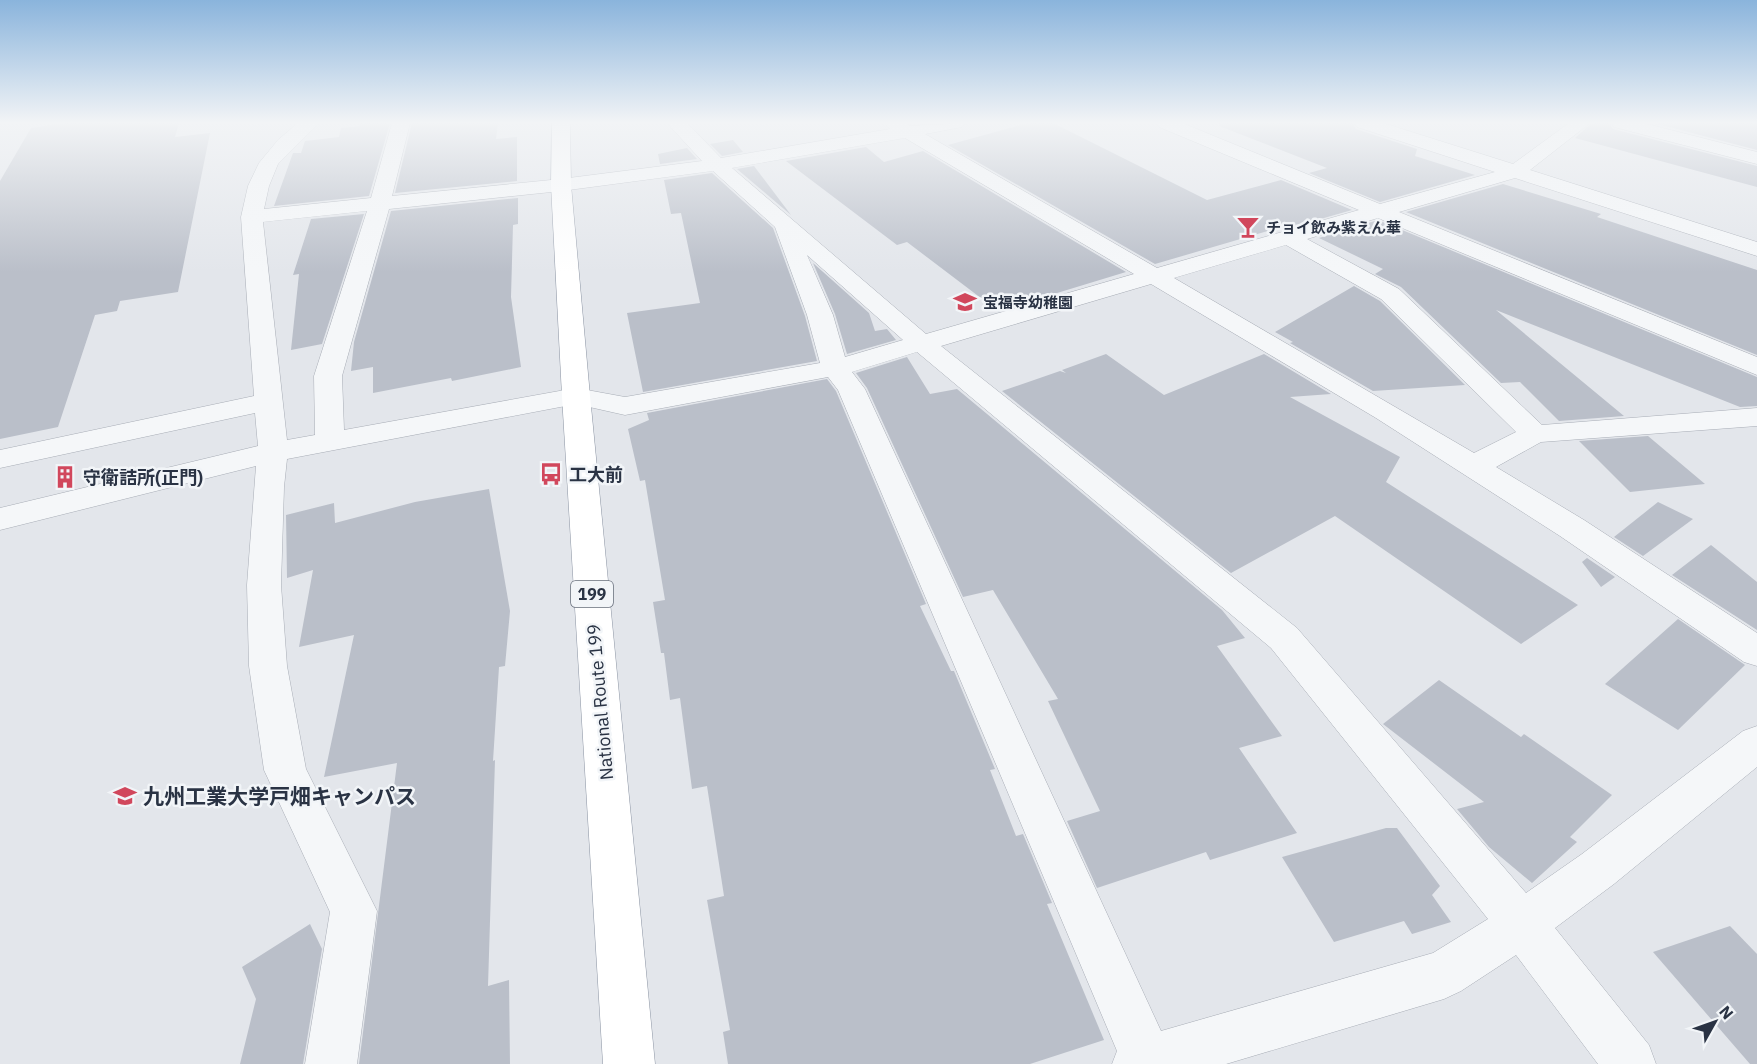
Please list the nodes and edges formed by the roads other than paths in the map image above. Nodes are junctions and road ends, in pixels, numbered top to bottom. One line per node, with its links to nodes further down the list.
1 (262, 173): 13 (street)
2 (388, 173): 11 (street)
3 (561, 173): 10 (highway, National Route 199 / 199)
4 (657, 173): 10 (street)
5 (726, 173): 14 (street)
6 (976, 173): 17 (street)
7 (1283, 173): 12 (street)
8 (1513, 173): 12 (street)
9 (1517, 173): 16 (street)
10 (561, 185): 11 (street); 21 (highway, National Route 199 / 199)
11 (380, 204): 13 (street); 25 (street)
12 (1377, 212): 15 (street); 19 (street)
13 (252, 217): 22 (street)
14 (783, 223): 18 (street); 20 (street)
15 (1288, 237): 17 (street); 24 (street)
16 (1757, 249)
17 (1153, 276): 18 (street); 28 (street)
18 (923, 344): 20 (street); 32 (street)
19 (1757, 367)
20 (835, 368): 21 (street); 33 (street)
21 (576, 396): 25 (street); 35 (highway, National Route 199 / 199)
22 (267, 402): 26 (street); 27 (street)
23 (1757, 417): 24 (street)
24 (1535, 434): 28 (street)
25 (330, 440): 26 (street)
26 (273, 452): 29 (street); 34 (street)
27 (0, 459)
28 (1473, 466): 30 (street)
29 (0, 519)
30 (1757, 652)
31 (1757, 743): 32 (street)
32 (1522, 924): 33 (street); 36 (street)
33 (1145, 1063)
34 (331, 1064)
35 (629, 1064)
36 (1630, 1064)

